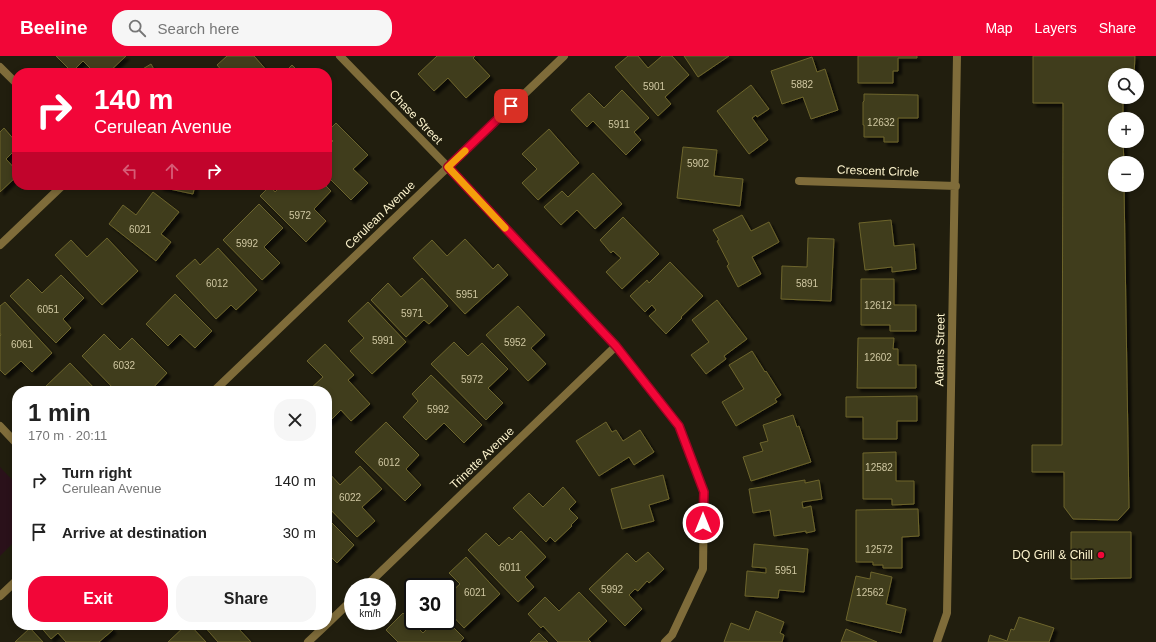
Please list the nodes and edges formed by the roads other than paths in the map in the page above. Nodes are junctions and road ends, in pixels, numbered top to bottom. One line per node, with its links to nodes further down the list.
1 (340, 56): 6 (street, Chase Street)
2 (564, 56): 6 (street, Cerulean Avenue)
3 (958, 56): 8 (street, Adams Street)
4 (0, 67): 5 (street)
5 (12, 79)
6 (448, 167): 11 (street, Chase Street); 12 (street, Cerulean Avenue)
7 (799, 181): 8 (street, Crescent Circle)
8 (956, 186): 23 (street, Adams Street)
9 (58, 190): 10 (street)
10 (0, 245)
11 (616, 346): 15 (street, Trinette Avenue); 22 (street, Chase Street)
12 (219, 386)
13 (0, 426): 14 (street)
14 (12, 439)
15 (374, 578)
16 (12, 585): 17 (street)
17 (0, 596)
18 (344, 607): 19 (street)
19 (332, 618)
20 (320, 630): 21 (street)
21 (308, 642)
22 (665, 642)
23 (937, 642)

